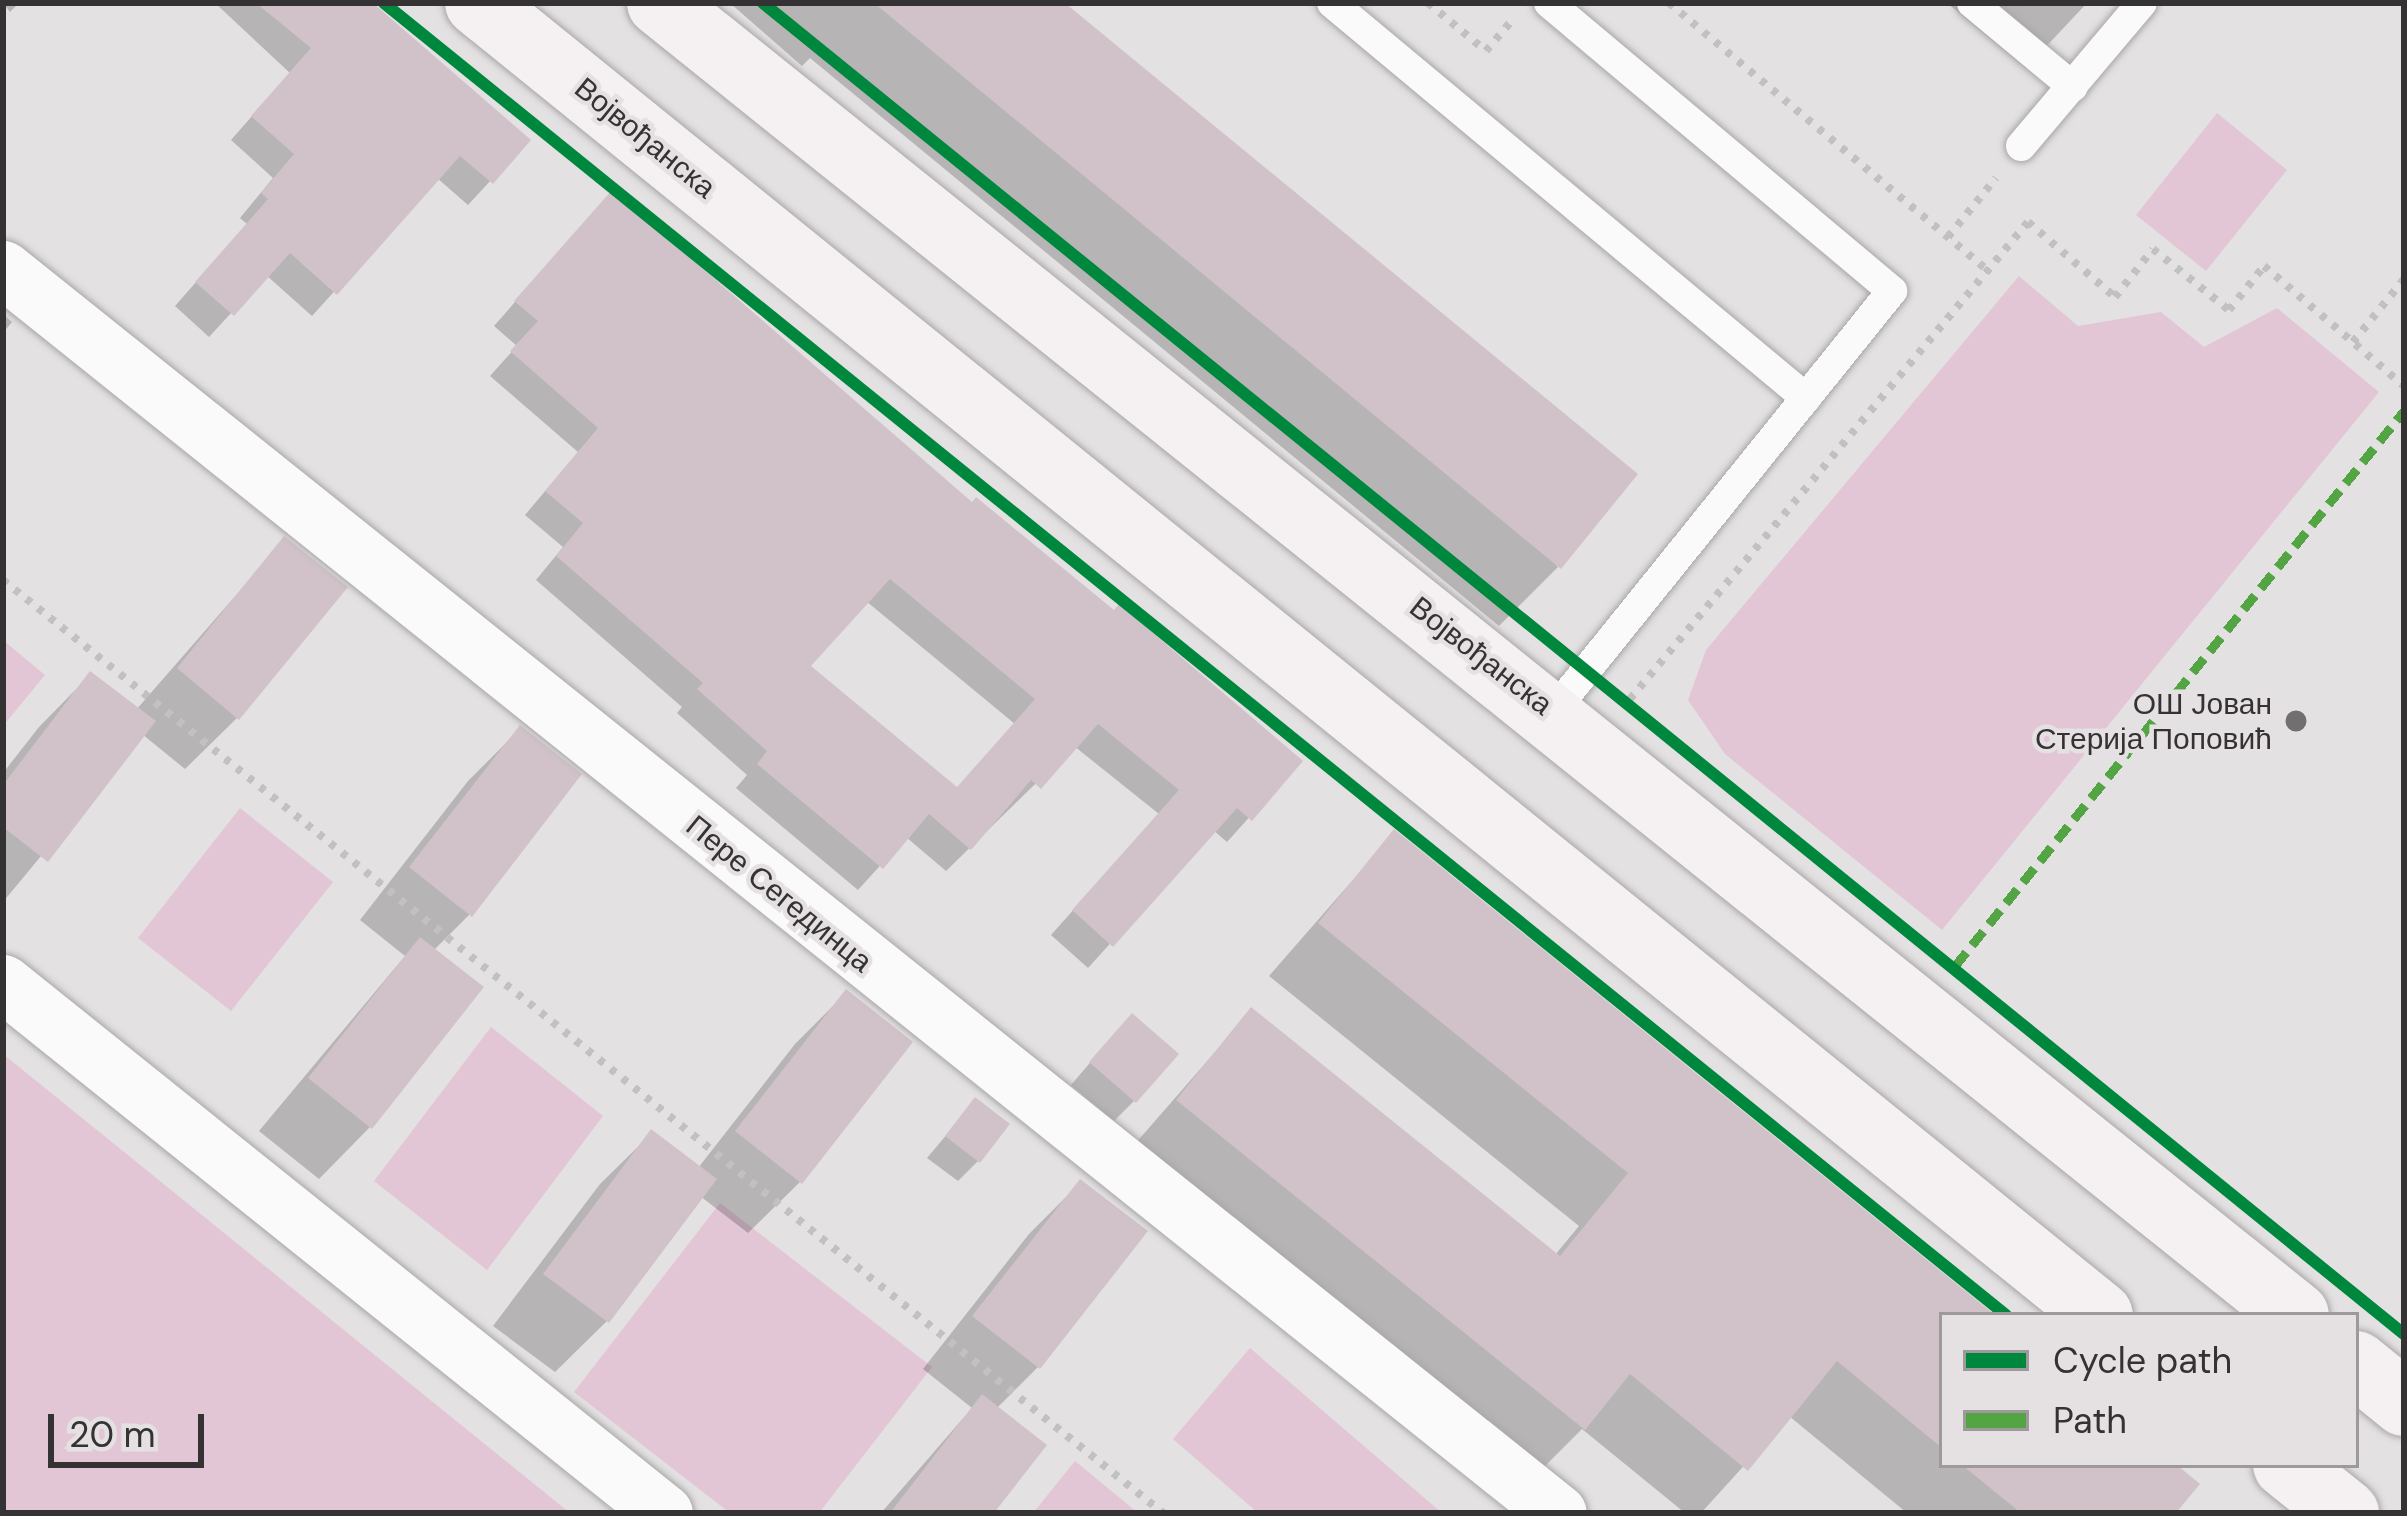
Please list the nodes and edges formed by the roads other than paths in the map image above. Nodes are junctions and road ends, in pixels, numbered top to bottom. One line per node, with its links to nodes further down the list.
1 (478, 3): 13 (main road, Војвођанска)
2 (660, 3): 11 (main road, Војвођанска)
3 (1333, 3): 10 (lane)
4 (1549, 3): 10 (lane)
5 (1972, 3): 7 (lane)
6 (2142, 3): 7 (lane)
7 (2073, 87): 8 (lane)
8 (2021, 146)
9 (3, 269): 19 (street, Пере Сегединца)
10 (1807, 398): 11 (lane)
11 (1571, 689): 14 (main road, Војвођанска)
12 (3, 983): 18 (street)
13 (2096, 1312)
14 (2293, 1312)
15 (2359, 1366): 16 (main road)
16 (2404, 1403)
17 (2290, 1468): 20 (main road)
18 (664, 1513)
19 (1558, 1513)
20 (2345, 1513)

